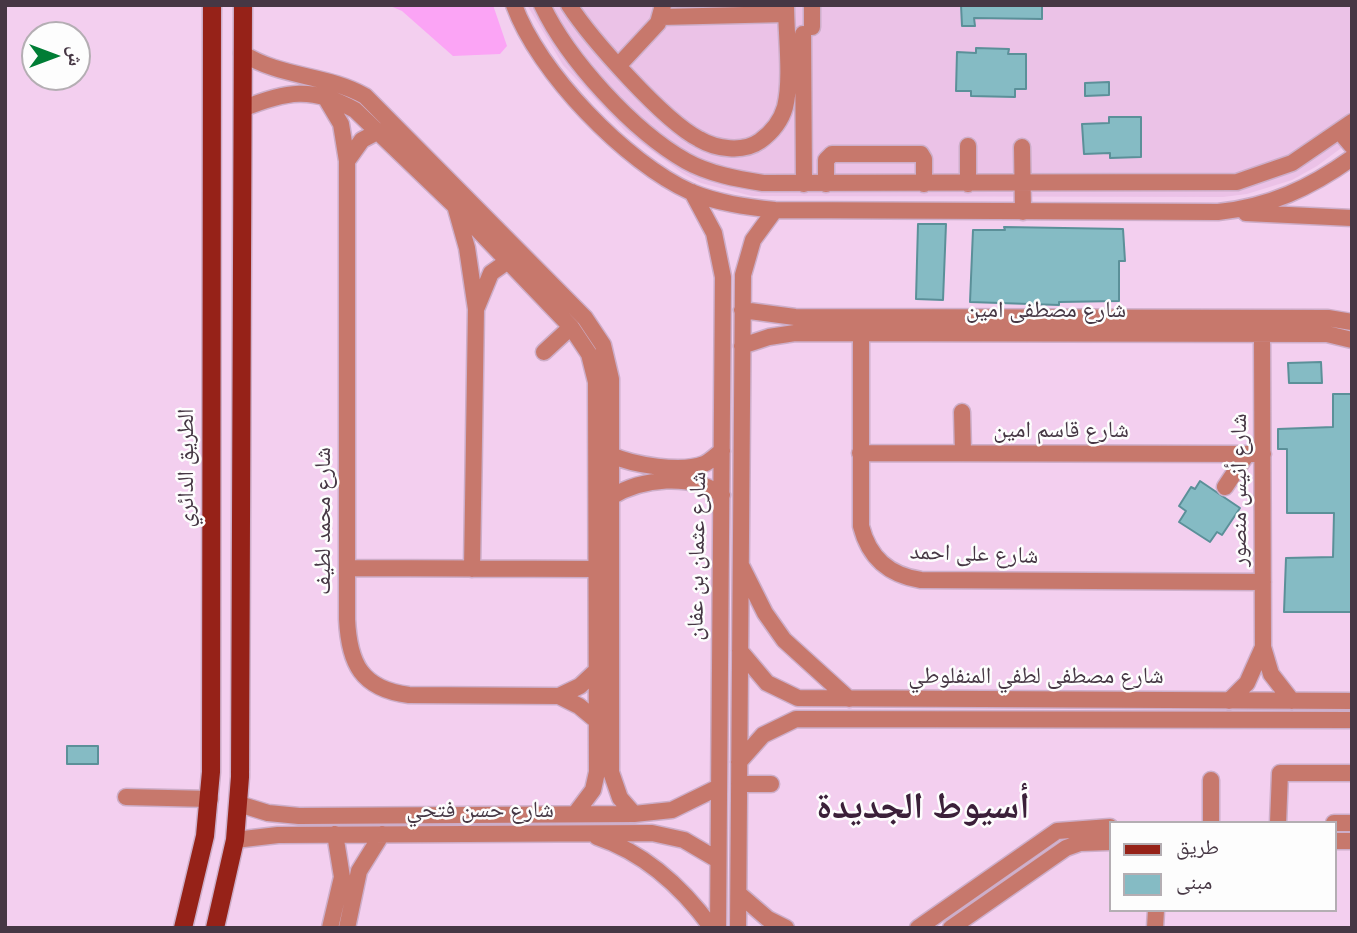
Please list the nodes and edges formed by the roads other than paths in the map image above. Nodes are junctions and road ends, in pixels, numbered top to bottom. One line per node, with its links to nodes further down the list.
1 (212, 5): 37 (main road, الطريق الدائري)
2 (243, 5): 9 (main road)
3 (514, 5): 14 (street)
4 (542, 5): 12 (street)
5 (569, 5): 10 (street)
6 (812, 5): 25 (street)
7 (786, 10): 8 (street); 17 (street)
8 (662, 11): 10 (street)
9 (242, 53): 13 (main road); 47 (street)
10 (618, 66): 17 (street)
11 (325, 97): 13 (street); 16 (street); 22 (street, شارع محمد لطيف)
12 (619, 106): 14 (street); 23 (street)
13 (242, 109): 38 (main road)
14 (601, 125): 29 (street)
15 (1346, 127): 19 (street); 24 (street)
16 (379, 131): 22 (street); 30 (street)
17 (701, 141): 23 (street)
18 (968, 146): 28 (street)
19 (1352, 146)
20 (1023, 147): 24 (street)
21 (1352, 158): 32 (street)
22 (347, 161): 58 (street, شارع محمد لطيف)
23 (687, 161): 25 (street)
24 (1023, 183): 28 (street); 33 (street)
25 (804, 184): 26 (street)
26 (826, 184): 27 (street); 27 (street)
27 (924, 184): 28 (street)
28 (968, 184)
29 (692, 192): 31 (street); 49 (street, شارع عثمان بن عفان)
30 (454, 206): 35 (street); 36 (street)
31 (775, 210): 33 (street); 39 (street, شارع عثمان بن عفان)
32 (1242, 210): 33 (street); 34 (street)
33 (1023, 212)
34 (1352, 218)
35 (508, 261): 36 (street); 41 (street)
36 (476, 309): 59 (street)
37 (212, 310): 38 (main road); 82 (main road, الطريق الدائري)
38 (242, 310): 83 (main road)
39 (742, 310): 40 (street, شارع مصطفى امين); 45 (street, شارع عثمان بن عفان)
40 (1352, 322)
41 (571, 327): 46 (street); 47 (street)
42 (860, 333): 43 (street, شارع مصطفى امين); 45 (street, شارع مصطفى امين); 50 (street, شارع على احمد)
43 (1262, 334): 44 (street, شارع مصطفى امين); 52 (street, شارع أنيس منصور)
44 (1352, 340)
45 (742, 346): 57 (street, شارع عثمان بن عفان)
46 (544, 352)
47 (600, 362): 53 (street); 60 (street)
48 (962, 411): 51 (street)
49 (722, 451): 53 (street); 55 (street, شارع عثمان بن عفان)
50 (860, 453): 51 (street, شارع قاسم امين); 61 (street, شارع على احمد)
51 (962, 453): 52 (street, شارع قاسم امين)
52 (1255, 454): 54 (street); 61 (street, شارع أنيس منصور)
53 (611, 455): 56 (street)
54 (1225, 487)
55 (722, 495): 56 (street); 73 (street, شارع عثمان بن عفان)
56 (611, 497): 85 (street)
57 (741, 563): 63 (street, شارع عثمان بن عفان); 66 (street)
58 (347, 568): 59 (street); 65 (street, شارع محمد لطيف)
59 (472, 569): 60 (street)
60 (597, 569): 64 (street)
61 (1263, 582): 62 (street, شارع أنيس منصور)
62 (1263, 647): 67 (street, شارع أنيس منصور); 68 (street, شارع أنيس منصور)
63 (740, 651): 66 (street, شارع مصطفى لطفي المنفلوطي); 74 (street, شارع عثمان بن عفان)
64 (597, 670): 65 (street); 72 (street)
65 (559, 696): 72 (street)
66 (849, 699): 67 (street, شارع مصطفى لطفي المنفلوطي)
67 (1236, 701): 68 (street, شارع مصطفى لطفي المنفلوطي); 70 (street)
68 (1292, 701): 69 (street, شارع مصطفى لطفي المنفلوطي)
69 (1352, 701)
70 (1242, 720): 71 (street, شارع مصطفى لطفي المنفلوطي); 75 (street, شارع مصطفى لطفي المنفلوطي)
71 (1352, 720)
72 (597, 721): 84 (street)
73 (720, 725): 74 (street); 80 (street, شارع عثمان بن عفان)
74 (740, 725): 75 (street, شارع عثمان بن عفان)
75 (739, 762): 78 (street, شارع عثمان بن عفان)
76 (1352, 773): 87 (street)
77 (1211, 780): 86 (street)
78 (739, 784): 79 (street); 95 (street, شارع عثمان بن عفان)
79 (771, 784)
80 (719, 787): 85 (street, شارع حسن فتحي); 94 (street, شارع عثمان بن عفان)
81 (126, 797): 82 (street)
82 (210, 799): 96 (main road, الطريق الدائري)
83 (239, 804): 84 (street, شارع حسن فتحي); 92 (main road)
84 (575, 814): 85 (street, شارع حسن فتحي)
85 (634, 814)
86 (1211, 821)
87 (1278, 821)
88 (1108, 827): 104 (street)
89 (585, 833): 91 (street, شارع حسن فتحي); 94 (street, شارع حسن فتحي); 100 (street)
90 (335, 834): 91 (street, شارع حسن فتحي); 92 (street, شارع حسن فتحي); 98 (street)
91 (382, 834): 99 (street)
92 (235, 841): 97 (main road)
93 (1108, 842): 105 (street)
94 (719, 860): 101 (street, شارع عثمان بن عفان)
95 (738, 894): 102 (street, شارع عثمان بن عفان); 103 (street)
96 (183, 928)
97 (215, 928)
98 (330, 928)
99 (347, 928)
100 (712, 928)
101 (718, 928)
102 (738, 928)
103 (786, 928)
104 (918, 928)
105 (951, 928)

